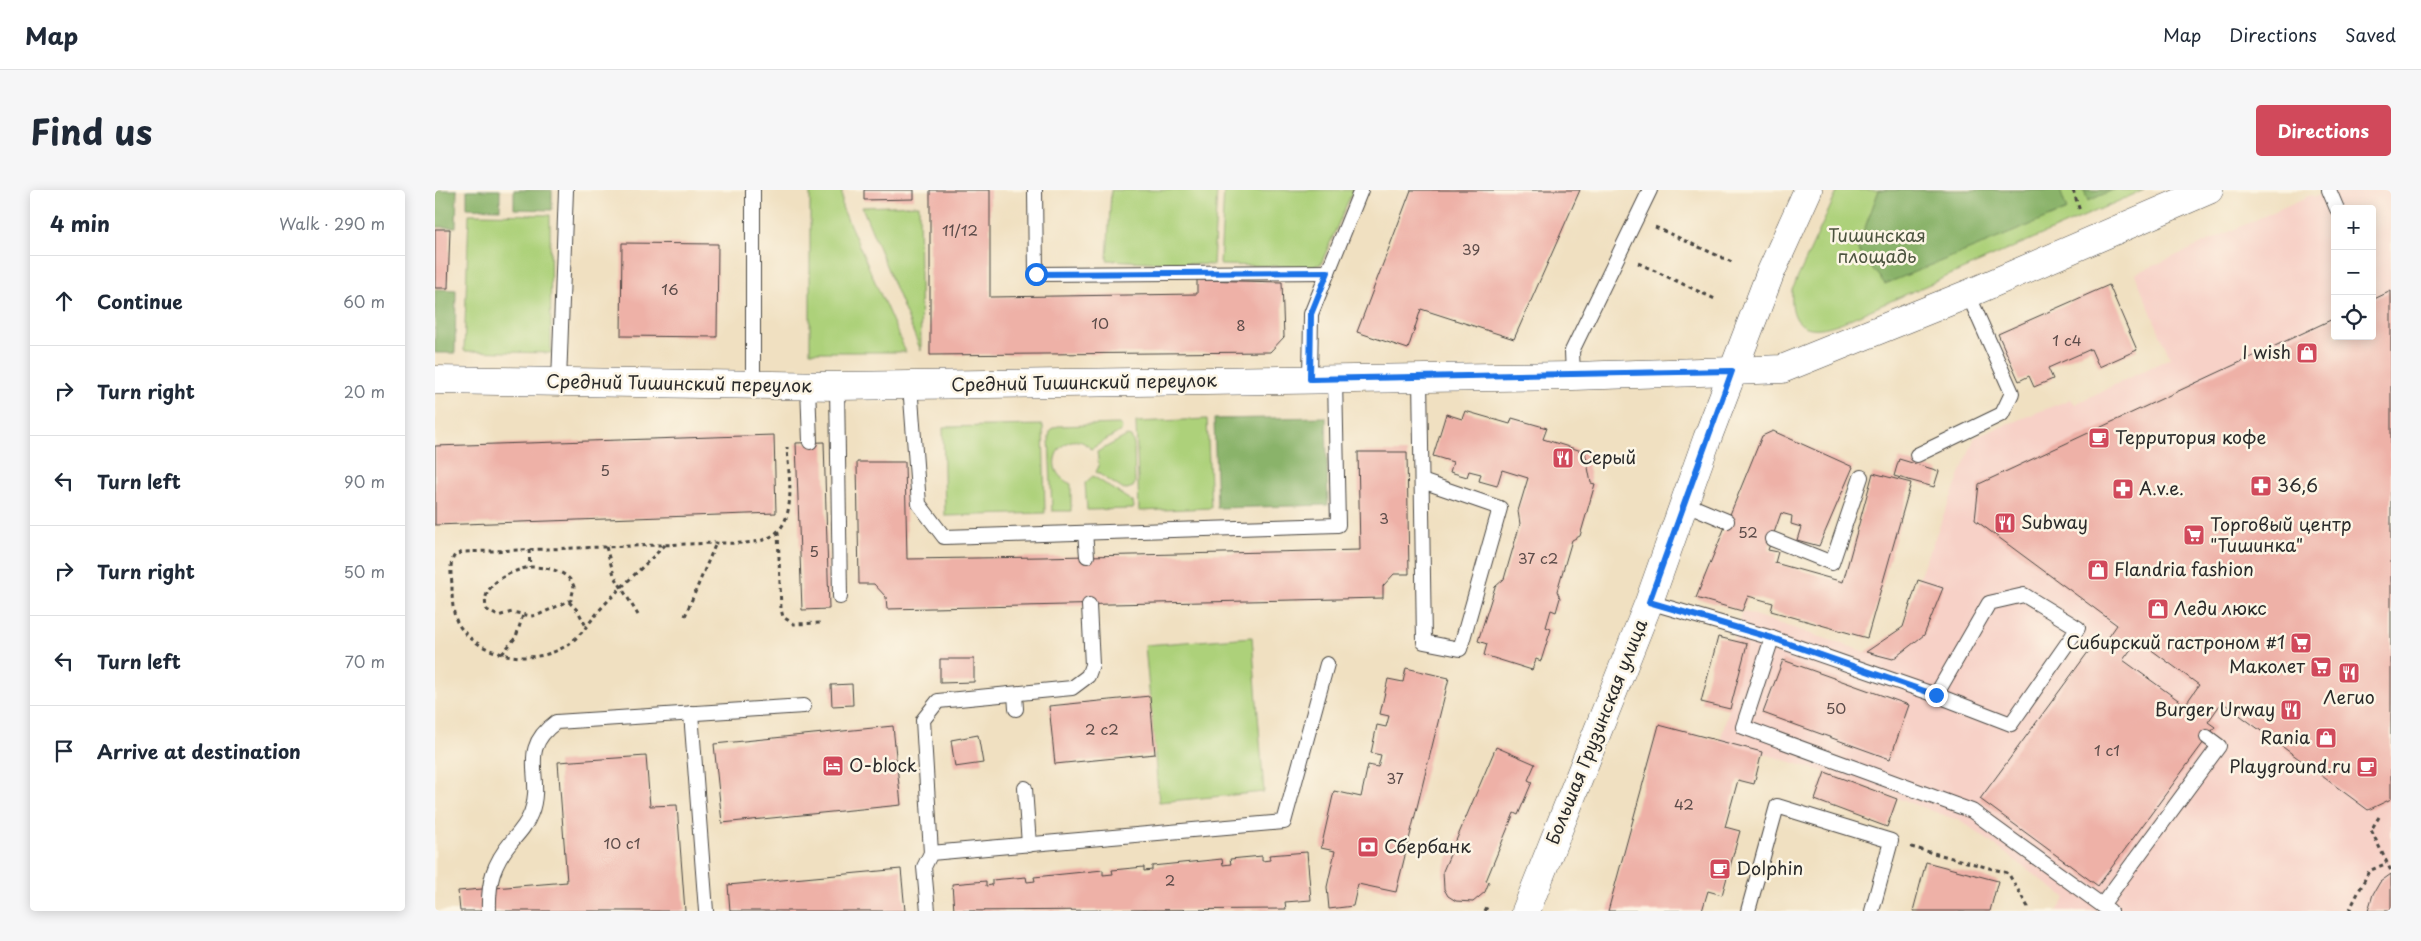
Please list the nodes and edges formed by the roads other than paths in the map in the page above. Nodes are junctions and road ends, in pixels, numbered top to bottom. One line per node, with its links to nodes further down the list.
1 (566, 190): 17 (lane)
2 (753, 190): 18 (lane)
3 (1035, 190): 10 (lane)
4 (1361, 190): 10 (lane)
5 (1650, 190): 13 (lane)
6 (1809, 190): 12 (street, Большая Грузинская улица)
7 (2209, 190): 11 (street)
8 (2329, 190): 9 (lane)
9 (2335, 205)
10 (1328, 272): 15 (lane)
11 (1969, 294): 12 (street); 23 (lane)
12 (1732, 371): 13 (street, Средний Тишинский переулок); 26 (street, Большая Грузинская улица)
13 (1573, 376): 14 (street, Средний Тишинский переулок)
14 (1420, 378): 15 (street, Средний Тишинский переулок); 25 (lane)
15 (1323, 379): 19 (street, Средний Тишинский переулок); 28 (lane)
16 (435, 380): 17 (street, Средний Тишинский переулок)
17 (559, 382): 18 (street, Средний Тишинский переулок)
18 (753, 385): 20 (street, Средний Тишинский переулок)
19 (910, 385): 21 (street, Средний Тишинский переулок); 28 (lane)
20 (808, 386): 21 (street, Средний Тишинский переулок); 22 (lane)
21 (837, 386): 31 (lane)
22 (810, 442)
23 (1917, 455)
24 (1861, 477): 29 (lane)
25 (1422, 481): 25 (lane)
26 (1684, 503): 27 (lane); 32 (street, Большая Грузинская улица)
27 (1727, 521)
28 (1085, 533): 30 (lane)
29 (1772, 539)
30 (1087, 556)
31 (840, 597)
32 (1649, 602): 34 (lane); 49 (street, Большая Грузинская улица)
33 (1089, 605): 36 (lane)
34 (1772, 638): 37 (lane); 45 (lane)
35 (1327, 664): 43 (lane)
36 (1015, 694): 39 (lane); 44 (lane)
37 (1936, 695): 37 (lane)
38 (803, 706): 40 (lane)
39 (1017, 709)
40 (691, 713): 46 (lane); 47 (lane)
41 (2207, 737): 45 (lane)
42 (1025, 788): 43 (lane)
43 (1029, 845): 44 (lane)
44 (931, 853): 48 (lane)
45 (2106, 908)
46 (489, 911)
47 (707, 911)
48 (928, 911)
49 (1526, 911)
50 (1748, 911): 51 (lane)
51 (1872, 911)

